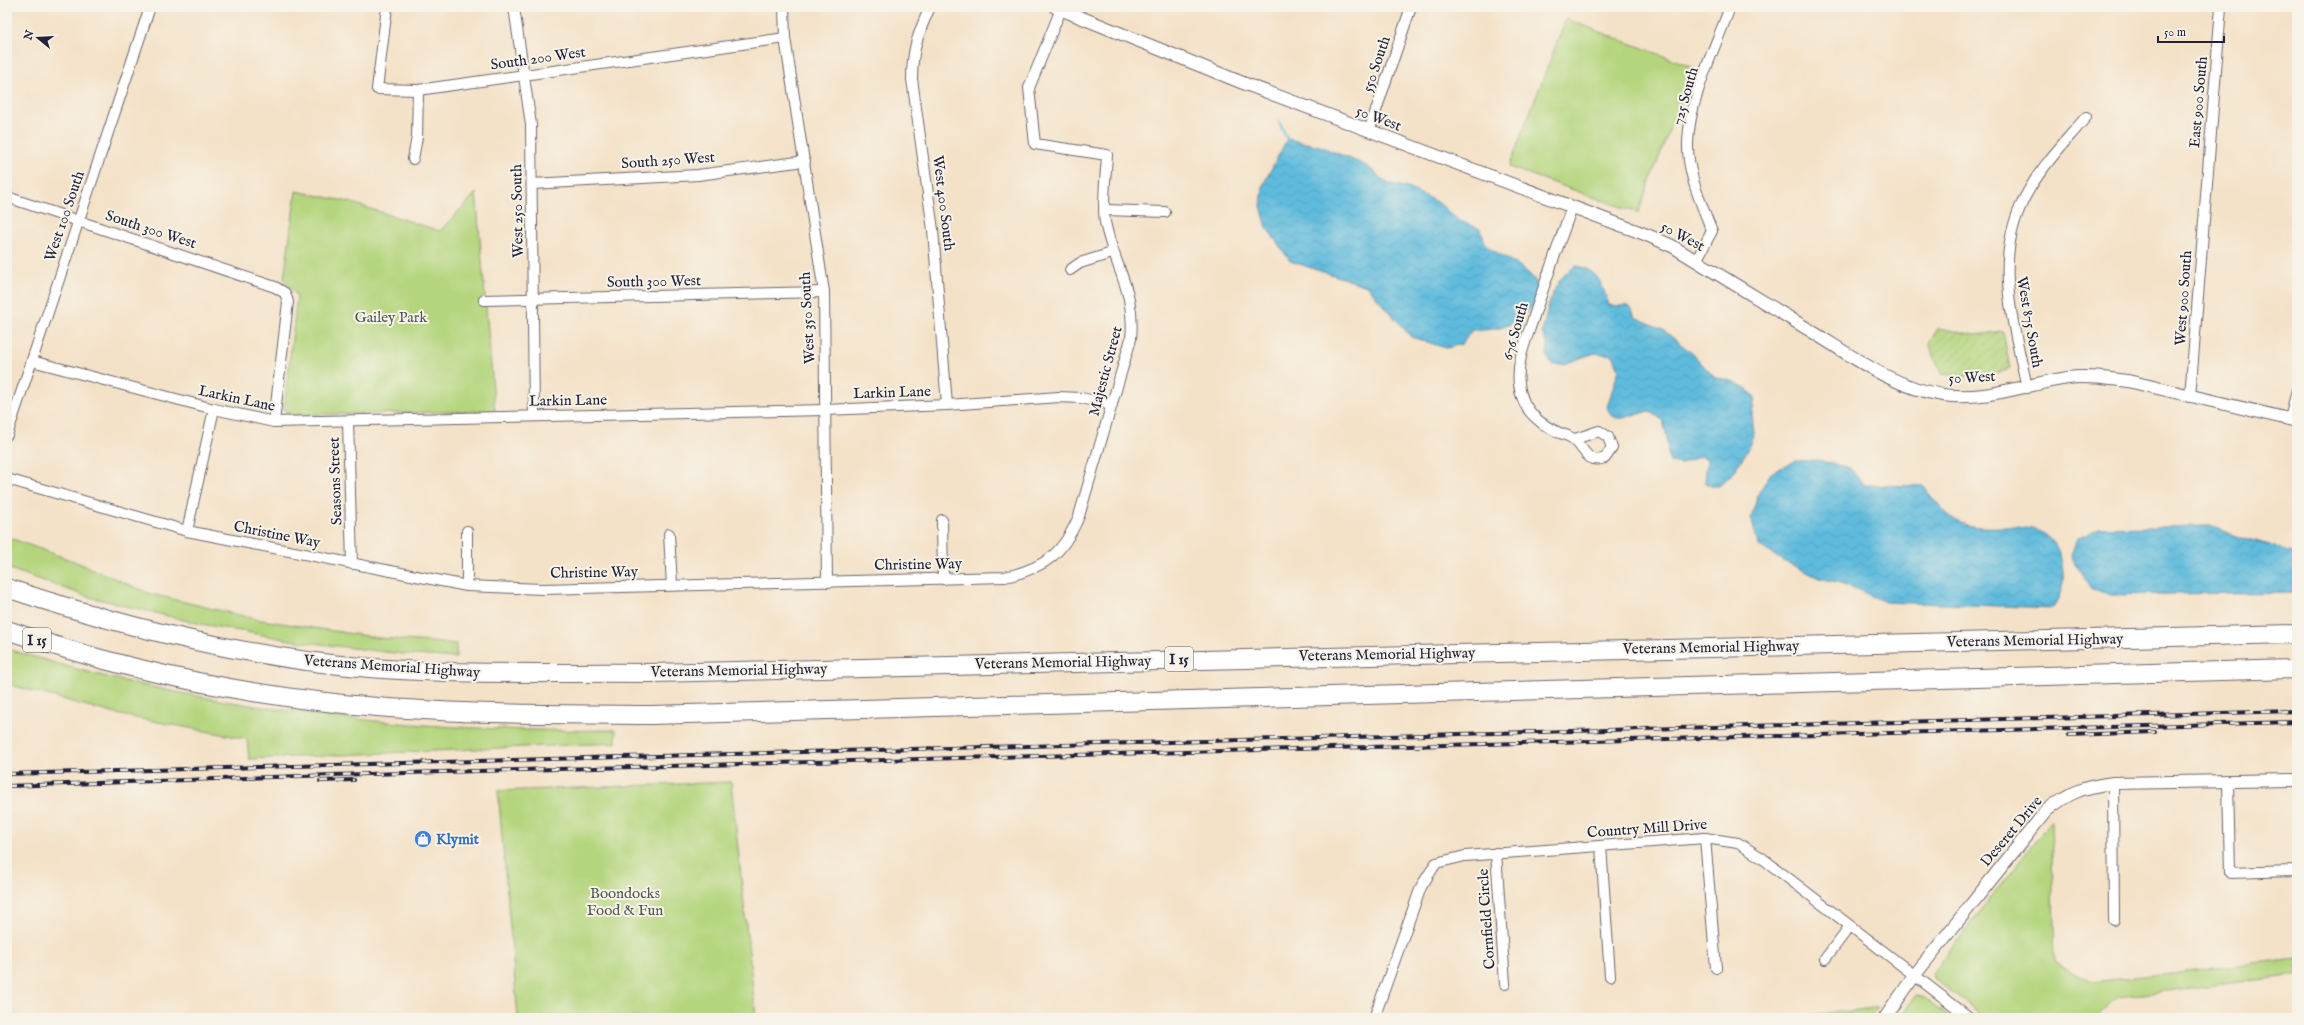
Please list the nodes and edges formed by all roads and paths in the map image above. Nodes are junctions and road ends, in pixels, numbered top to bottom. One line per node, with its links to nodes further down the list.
1 (150, 7): 23 (street, West 100 South)
2 (387, 7): 12 (street, South 200 West)
3 (514, 7): 11 (street, West 250 South)
4 (784, 7): 10 (street, West 350 South)
5 (930, 7): 34 (street, West 400 South)
6 (1412, 7): 14 (street, 550 South)
7 (1730, 7): 25 (street, 725 South)
8 (2221, 7): 19 (street, East 900 South)
9 (1058, 8): 14 (street, 50 West); 21 (street, Majestic Street)
10 (785, 38): 11 (street, South 200 West); 16 (street, West 350 South)
11 (523, 75): 12 (street, South 200 West); 17 (street, West 250 South)
12 (418, 90): 15 (street)
13 (2086, 116): 31 (street, West 875 South)
14 (1369, 131): 20 (street, 50 West)
15 (412, 159)
16 (805, 161): 17 (street, South 250 West); 27 (street, West 350 South)
17 (532, 184): 28 (street, West 250 South)
18 (7, 197): 23 (street, South 300 West)
19 (2205, 200): 33 (street, West 900 South)
20 (1572, 207): 25 (street, 50 West); 44 (street, 676 South)
21 (1105, 210): 22 (street); 24 (street, Majestic Street)
22 (1165, 212)
23 (79, 221): 30 (street, West 100 South); 41 (street, South 300 West)
24 (1112, 253): 26 (street); 35 (street, Majestic Street)
25 (1696, 261): 31 (street, 50 West)
26 (1070, 270)
27 (824, 292): 28 (street, South 300 West); 37 (street, West 350 South)
28 (533, 299): 29 (street, South 300 West); 38 (street, West 250 South)
29 (484, 300)
30 (32, 361): 36 (street, Larkin Lane); 43 (street, West 100 South)
31 (2027, 388): 33 (street, 50 West)
32 (2297, 390): 39 (street)
33 (2190, 397): 39 (street, 50 West)
34 (947, 405): 35 (street, Larkin Lane); 37 (street, Larkin Lane)
35 (1112, 405): 42 (street, Majestic Street)
36 (214, 409): 41 (street, Larkin Lane); 47 (street)
37 (825, 410): 38 (street, Larkin Lane); 53 (street, West 350 South)
38 (534, 416): 40 (street, Larkin Lane)
39 (2294, 420)
40 (348, 421): 41 (street, Larkin Lane); 50 (street, Seasons Street)
41 (274, 422)
42 (1104, 432): 51 (street, Christine Way)
43 (7, 435)
44 (1576, 439)
45 (7, 479): 47 (street, Christine Way)
46 (942, 520): 51 (street)
47 (187, 531): 50 (street, Christine Way)
48 (467, 531): 54 (street)
49 (669, 534): 55 (street)
50 (352, 564): 54 (street, Christine Way)
51 (944, 579): 53 (street, Christine Way)
52 (7, 580): 57 (highway)
53 (827, 582): 55 (street, Christine Way)
54 (467, 586): 55 (street, Christine Way)
55 (672, 586)
56 (7, 588): 57 (highway, Veterans Memorial Highway / I 15)
57 (66, 608): 59 (highway, Veterans Memorial Highway / I 15)
58 (7, 630): 61 (highway, I 15)
59 (2297, 634)
60 (7, 635): 61 (highway)
61 (67, 651): 62 (highway, I 15)
62 (2297, 669)
63 (2297, 780): 64 (street, Deseret Drive)
64 (2228, 781): 65 (street, Deseret Drive); 69 (street)
65 (2113, 784): 70 (street); 75 (street, Deseret Drive)
66 (1705, 838): 67 (street, Country Mill Drive); 71 (street, Country Mill Drive); 73 (street)
67 (1601, 846): 68 (street, Country Mill Drive); 74 (street)
68 (1496, 853): 76 (street, Cornfield Circle); 77 (street, Country Mill Drive)
69 (2297, 871)
70 (2114, 920)
71 (1850, 926): 72 (street); 75 (street, Country Mill Drive)
72 (1825, 959)
73 (1716, 968)
74 (1610, 976)
75 (1914, 976): 78 (street, Deseret Drive); 79 (street, Country Mill Drive)
76 (1505, 984)
77 (1374, 1018)
78 (1885, 1018)
79 (1970, 1018)

